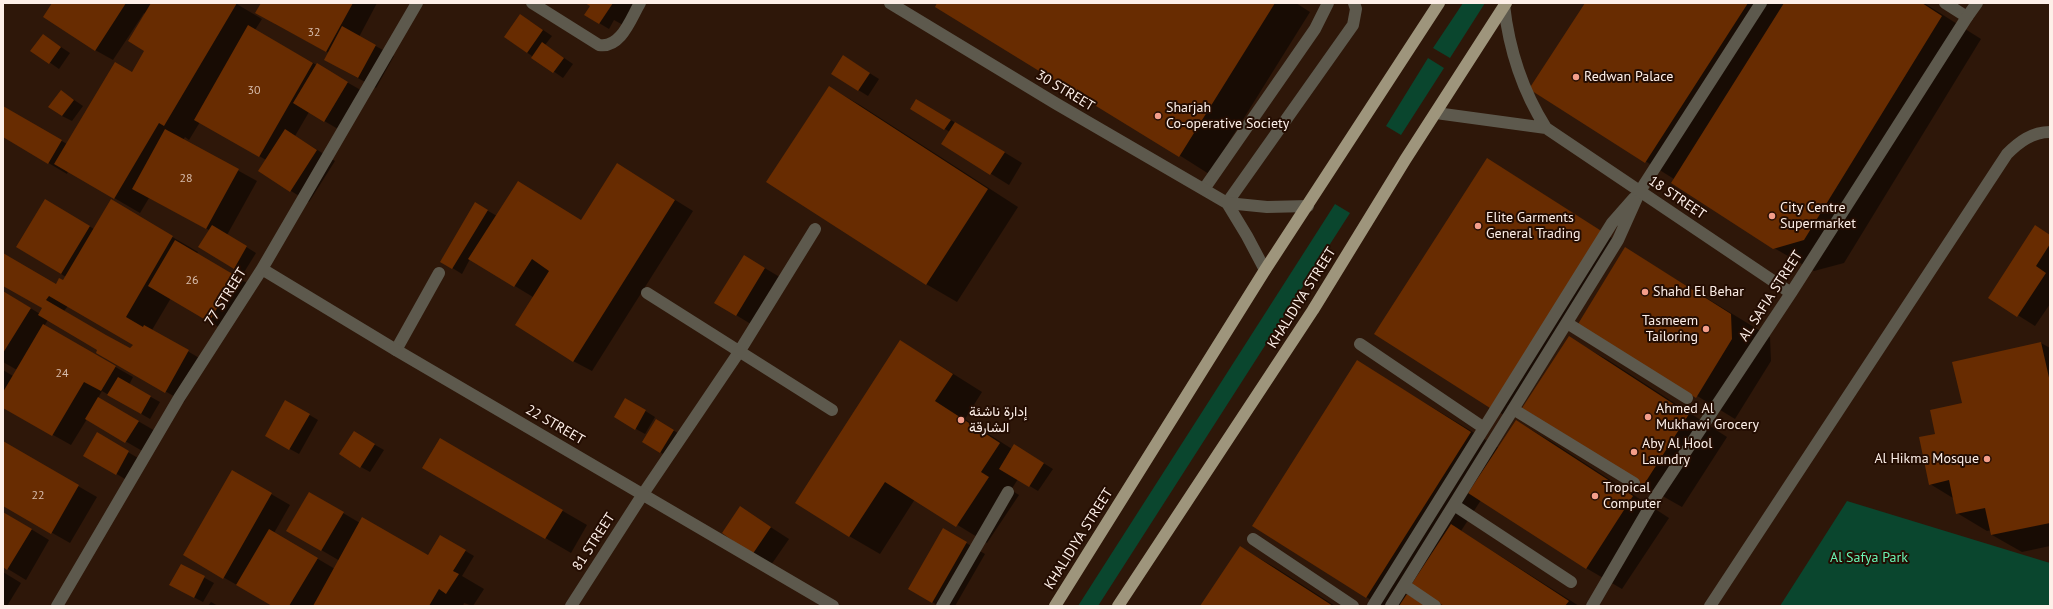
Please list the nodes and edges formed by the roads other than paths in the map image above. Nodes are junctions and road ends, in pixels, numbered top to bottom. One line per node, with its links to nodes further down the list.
1 (417, 3): 21 (street, 77 STREET)
2 (532, 3): 3 (street)
3 (640, 3)
4 (890, 3): 16 (street, 30 STREET)
5 (1328, 3): 16 (street)
6 (1354, 3): 18 (street)
7 (1439, 3): 19 (main road, KHALIDIYA STREET)
8 (1761, 3): 17 (street)
9 (1945, 3): 12 (street)
10 (1977, 3): 12 (street, AL SAFIA STREET)
11 (1505, 4): 13 (main road, KHALIDIYA STREET); 14 (street, 18 STREET)
12 (1967, 17): 25 (street, AL SAFIA STREET)
13 (1436, 113): 14 (street, 18 STREET); 46 (main road, KHALIDIYA STREET)
14 (1546, 128): 17 (street, 18 STREET)
15 (2050, 132): 52 (street)
16 (1204, 189): 18 (street, 30 STREET)
17 (1640, 191): 25 (street, 18 STREET); 26 (street); 33 (street)
18 (1227, 203): 19 (street, 30 STREET); 22 (street, 30 STREET)
19 (1308, 206): 22 (main road, KHALIDIYA STREET)
20 (815, 229): 29 (street, 81 STREET)
21 (262, 268): 28 (street, 22 STREET); 41 (street, 77 STREET)
22 (1265, 270): 45 (main road, KHALIDIYA STREET)
23 (439, 273): 28 (street)
24 (647, 293): 29 (street)
25 (1791, 293): 51 (street, AL SAFIA STREET)
26 (1567, 323): 30 (street); 31 (street)
27 (1360, 344): 33 (street)
28 (396, 350): 36 (street, 22 STREET)
29 (739, 352): 32 (street); 36 (street, 81 STREET)
30 (1687, 398)
31 (1513, 409): 34 (street); 37 (street)
32 (832, 410)
33 (1484, 428): 48 (street)
34 (1634, 483)
35 (1008, 492): 44 (street)
36 (643, 494): 42 (street, 81 STREET); 43 (street, 22 STREET)
37 (1454, 505): 39 (street); 40 (street)
38 (1253, 539): 47 (street)
39 (1571, 582)
40 (1404, 585): 49 (street); 50 (street)
41 (57, 606)
42 (571, 606)
43 (833, 606)
44 (942, 606)
45 (1055, 606)
46 (1118, 606)
47 (1353, 606)
48 (1373, 606)
49 (1390, 606)
50 (1435, 606)
51 (1592, 606)
52 (1710, 606)

